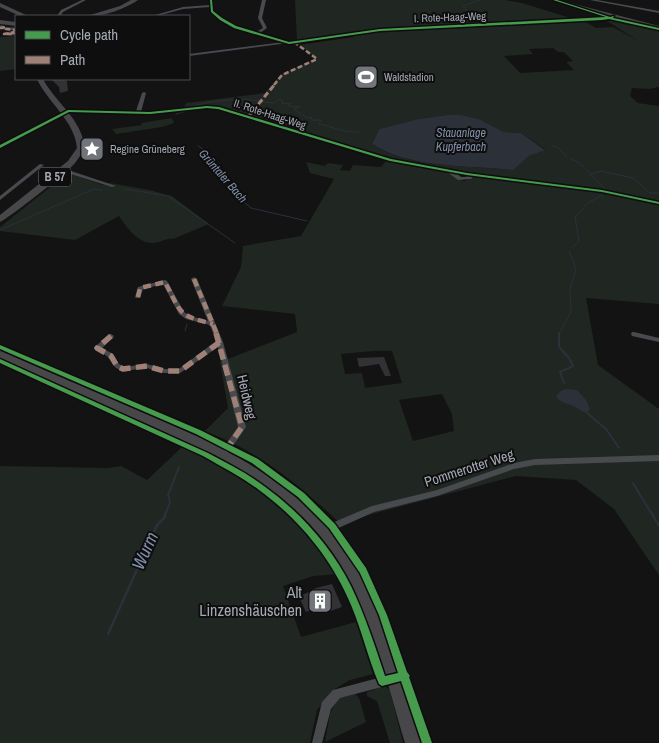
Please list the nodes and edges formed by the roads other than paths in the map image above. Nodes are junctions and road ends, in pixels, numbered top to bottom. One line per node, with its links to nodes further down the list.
1 (84, 0): 13 (street)
2 (135, 0): 14 (main road)
3 (211, 0): 9 (street)
4 (264, 0): 22 (street)
5 (554, 0): 16 (main road)
6 (592, 0): 10 (street)
7 (629, 0): 10 (street)
8 (0, 5): 12 (main road)
9 (210, 6): 15 (street); 22 (street)
10 (623, 7): 11 (street)
11 (659, 12)
12 (22, 15)
13 (59, 15)
14 (94, 15)
15 (158, 15)
16 (613, 17): 21 (main road); 23 (street, I. Rote-Haag-Weg)
17 (1, 26): 18 (main road)
18 (15, 27)
19 (15, 28): 20 (street)
20 (15, 28)
21 (659, 28)
22 (256, 33): 23 (street)
23 (289, 43): 24 (street, I. Rote-Haag-Weg)
24 (190, 56)
25 (40, 80): 27 (main road, B 57)
26 (144, 93): 28 (street)
27 (63, 113): 28 (street, II. Rote-Haag-Weg); 29 (street); 31 (main road, B 57)
28 (138, 113): 32 (street, II. Rote-Haag-Weg)
29 (0, 147)
30 (42, 165): 34 (street)
31 (63, 170): 33 (street); 35 (main road, B 57)
32 (448, 170)
33 (114, 186)
34 (0, 198)
35 (0, 219)
36 (194, 278): 38 (street, Heidweg)
37 (138, 298): 38 (street)
38 (213, 324): 42 (street, Heidweg)
39 (634, 334): 41 (street)
40 (111, 336): 42 (street)
41 (659, 340)
42 (220, 342): 44 (street, Heidweg)
43 (0, 354): 44 (main road)
44 (223, 454): 46 (main road)
45 (658, 458): 46 (street, Pommerotter Weg)
46 (323, 532): 47 (main road)
47 (394, 679): 48 (street); 49 (main road)
48 (317, 743)
49 (414, 743)

